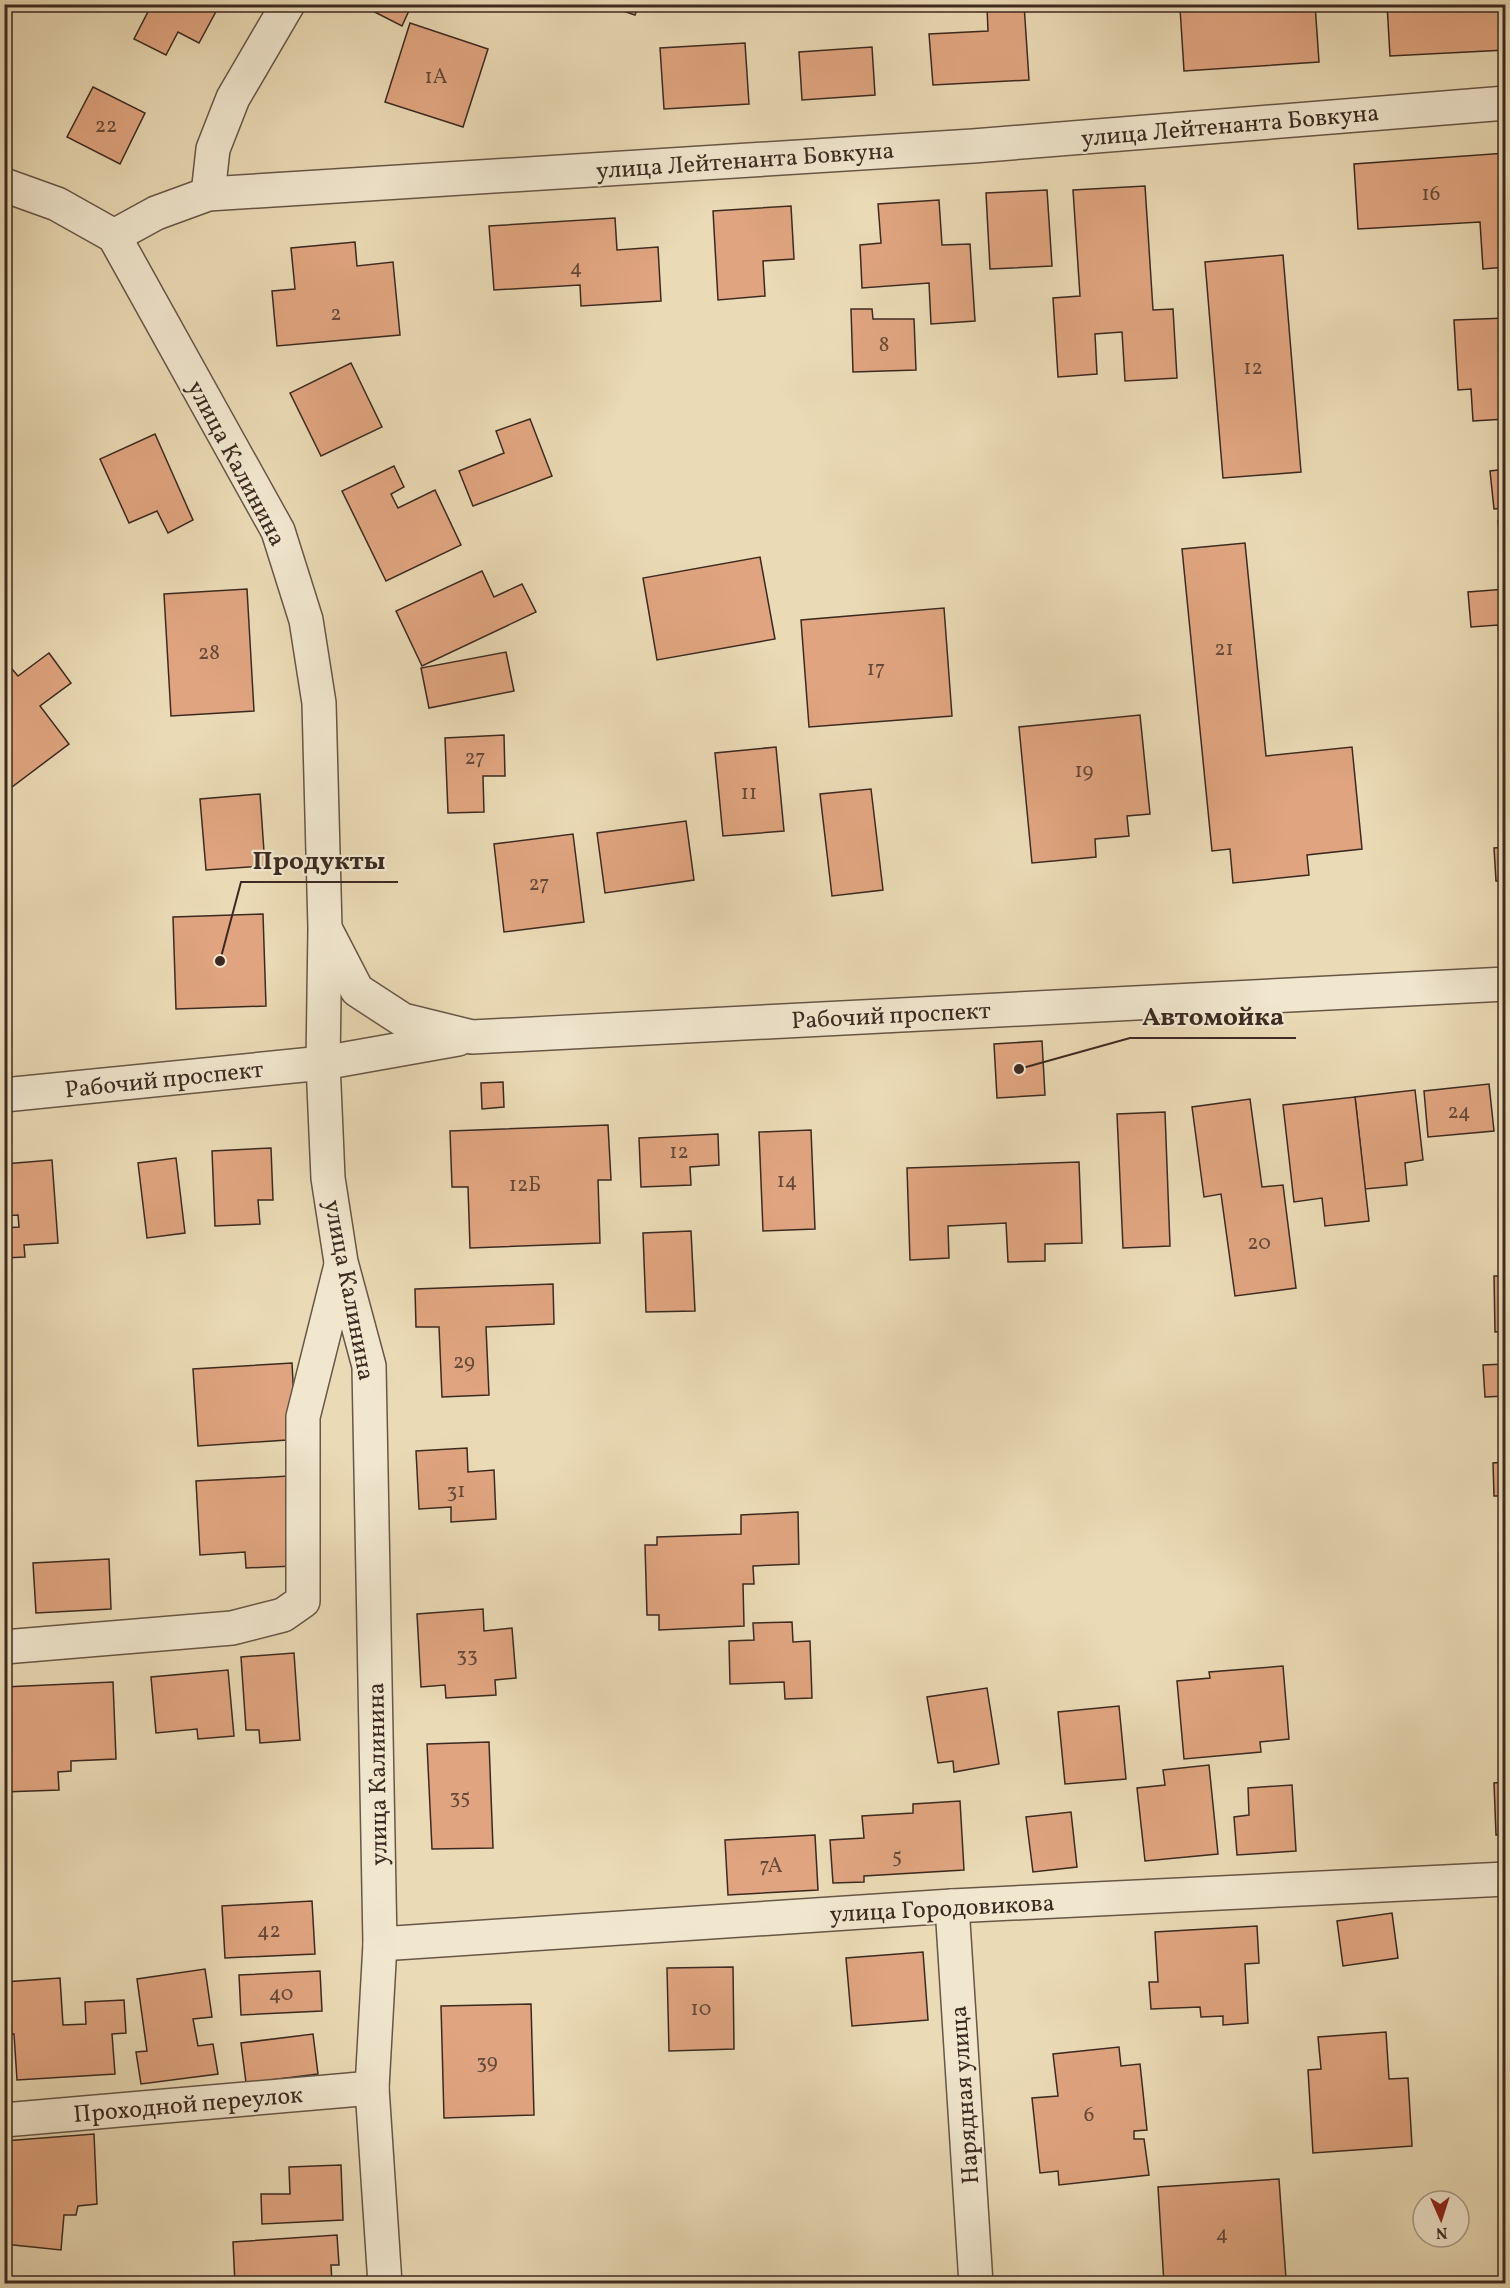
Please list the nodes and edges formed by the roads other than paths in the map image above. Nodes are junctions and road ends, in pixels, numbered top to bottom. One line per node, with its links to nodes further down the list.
1 (288, 4): 4 (street)
2 (1506, 103): 4 (street, улица Лейтенанта Бовкуна)
3 (4, 185): 5 (street)
4 (208, 194): 5 (street, улица Лейтенанта Бовкуна)
5 (114, 236): 6 (street, улица Калинина)
6 (325, 928): 8 (street, Рабочий проспект); 9 (street, улица Калинина)
7 (1506, 984): 8 (street, Рабочий проспект)
8 (472, 1037): 9 (street, Рабочий проспект)
9 (322, 1063): 10 (street, Рабочий проспект); 11 (street, улица Калинина)
10 (4, 1095)
11 (341, 1262): 12 (street); 15 (street, улица Калинина)
12 (4, 1647)
13 (1506, 1879): 14 (street, улица Городовикова)
14 (952, 1906): 15 (street, улица Городовикова); 19 (street, Нарядная улица)
15 (380, 1944): 16 (street, улица Калинина)
16 (372, 2088): 17 (street, Проходной переулок); 18 (street, улица Калинина)
17 (4, 2120)
18 (385, 2283)
19 (976, 2283)

